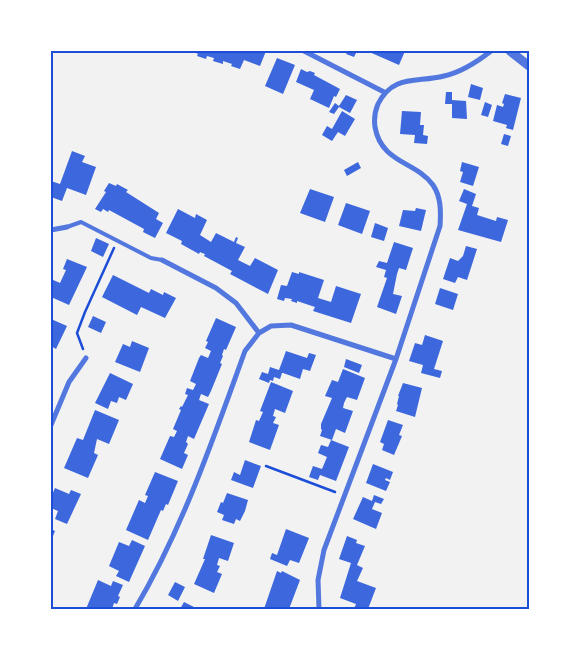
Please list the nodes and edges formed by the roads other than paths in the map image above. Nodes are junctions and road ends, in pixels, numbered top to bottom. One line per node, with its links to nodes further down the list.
1 (304, 51): 5 (street)
2 (491, 51): 5 (street)
3 (510, 51): 4 (street)
4 (529, 66)
5 (384, 92): 11 (street)
6 (67, 226): 7 (street); 8 (lane)
7 (51, 230)
8 (162, 260): 9 (street)
9 (259, 333): 11 (street); 13 (street)
10 (86, 358): 12 (street)
11 (396, 359): 14 (street)
12 (51, 425)
13 (135, 609)
14 (319, 609)

